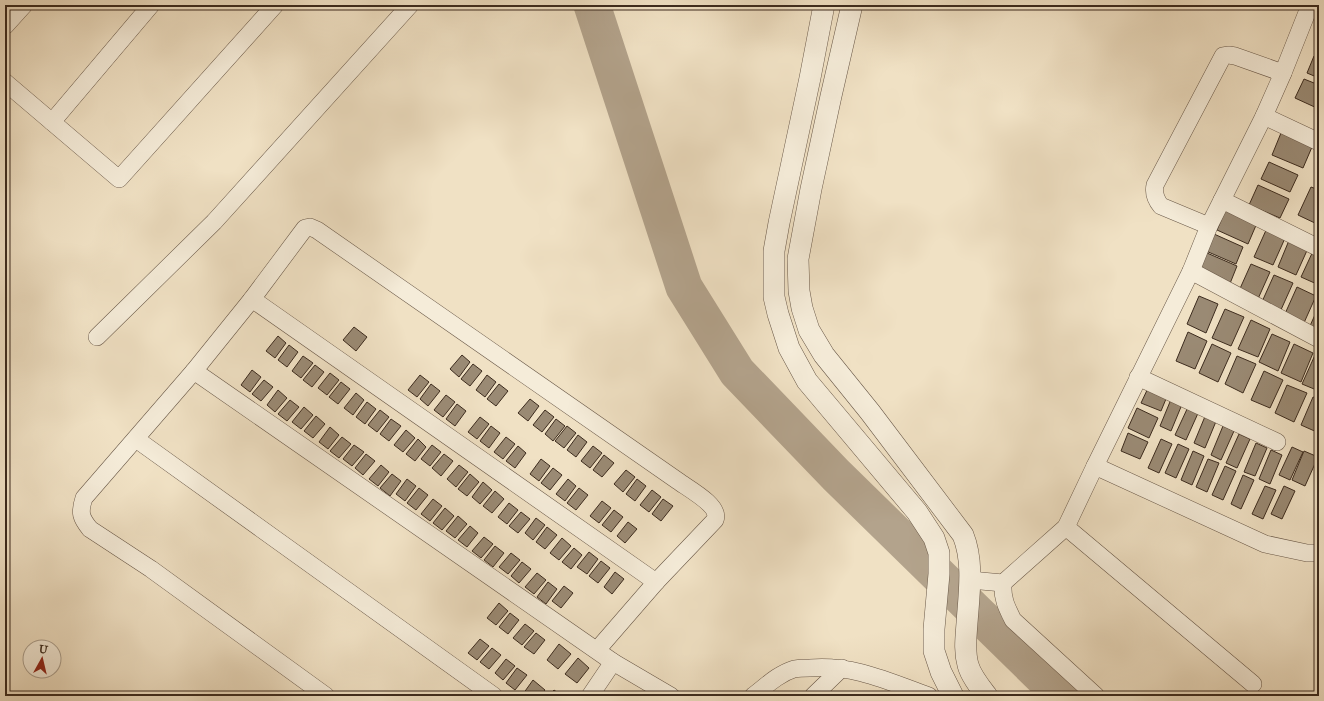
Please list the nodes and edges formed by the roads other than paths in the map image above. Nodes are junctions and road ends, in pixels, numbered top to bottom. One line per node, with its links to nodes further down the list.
1 (24, 5): 9 (street)
2 (151, 5): 13 (street)
3 (275, 5): 13 (street)
4 (410, 5): 20 (street)
5 (824, 5): 43 (street)
6 (852, 5): 31 (street)
7 (1310, 5): 8 (street); 10 (street)
8 (1319, 9)
9 (5, 26)
10 (1283, 73): 12 (street); 16 (street)
11 (5, 82): 13 (street)
12 (1264, 116): 14 (street); 15 (street)
13 (52, 122)
14 (1319, 142)
15 (1222, 200): 16 (street); 17 (street)
16 (1209, 226): 18 (street)
17 (1319, 248)
18 (1191, 271): 21 (street); 23 (street)
19 (252, 299): 22 (street); 29 (street); 29 (street)
20 (97, 337)
21 (1319, 339)
22 (194, 371): 24 (street); 32 (street)
23 (1138, 377): 25 (street); 26 (street)
24 (136, 439): 36 (street); 37 (street)
25 (1278, 442)
26 (1095, 466): 27 (street); 28 (street)
27 (1066, 527): 30 (street); 35 (street)
28 (1319, 553)
29 (656, 582): 32 (street)
30 (1002, 583): 31 (street); 45 (street)
31 (970, 587): 44 (street)
32 (597, 650): 33 (street)
33 (613, 662): 38 (street); 39 (street)
34 (842, 668): 40 (street); 41 (street); 42 (street)
35 (1253, 684)
36 (326, 696)
37 (494, 696)
38 (590, 696)
39 (671, 696)
40 (753, 696)
41 (813, 696)
42 (929, 696)
43 (954, 696)
44 (987, 696)
45 (1096, 696)

